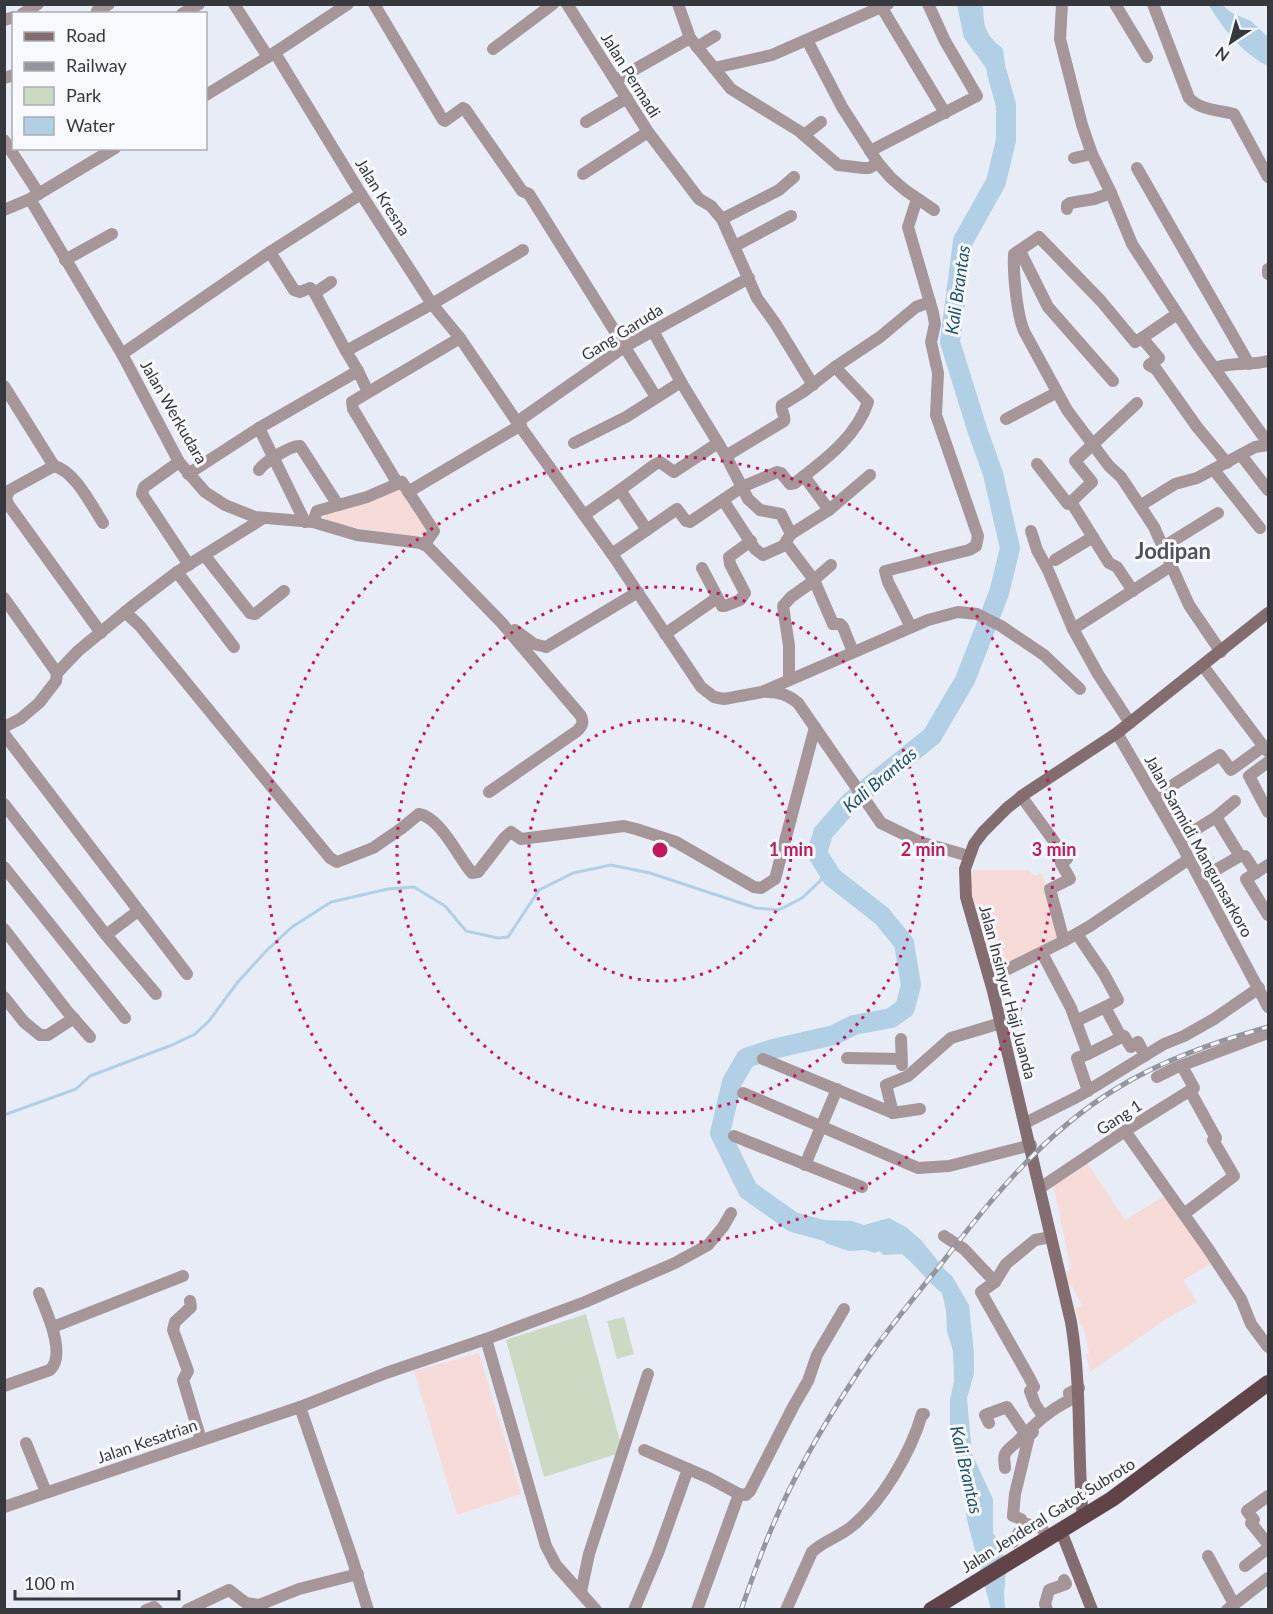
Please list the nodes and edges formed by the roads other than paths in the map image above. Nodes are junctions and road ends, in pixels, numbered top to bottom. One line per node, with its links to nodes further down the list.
1 (38, 4): 16 (street)
2 (109, 4): 15 (street)
3 (199, 4): 17 (street)
4 (234, 4): 22 (street, Jalan Kresna)
5 (348, 4): 22 (street)
6 (374, 4): 69 (street)
7 (553, 4): 21 (street)
8 (567, 4): 25 (street, Jalan Permadi)
9 (678, 4): 20 (street)
10 (928, 4): 28 (street)
11 (1062, 4): 36 (street)
12 (1115, 4): 23 (street)
13 (1153, 4): 42 (street)
14 (885, 6): 19 (street); 28 (street)
15 (97, 10)
16 (25, 12)
17 (185, 12)
18 (715, 36): 20 (street)
19 (807, 40): 24 (street); 35 (street)
20 (693, 42): 24 (street); 25 (street)
21 (493, 49)
22 (272, 55): 26 (street); 44 (street, Jalan Kresna)
23 (1147, 57)
24 (714, 68): 32 (street)
25 (616, 80): 27 (street, Jalan Permadi)
26 (207, 94)
27 (627, 98): 29 (street); 31 (street, Jalan Permadi)
28 (945, 113): 35 (street)
29 (586, 122)
30 (821, 122): 32 (street)
31 (648, 132): 40 (street); 51 (street, Jalan Permadi)
32 (804, 135): 38 (street)
33 (4, 140): 45 (street, Jalan Werkudara)
34 (112, 150): 45 (street)
35 (870, 151): 38 (street)
36 (1092, 154): 37 (street); 43 (street)
37 (1074, 158)
38 (878, 163): 46 (street)
39 (1137, 168): 73 (street)
40 (583, 174)
41 (794, 177): 51 (street)
42 (1269, 177)
43 (1111, 193): 47 (street); 65 (street)
44 (361, 195): 56 (street); 64 (street, Jalan Kresna)
45 (35, 197): 48 (street); 57 (street, Jalan Werkudara)
46 (917, 199): 49 (street); 63 (street)
47 (1067, 209)
48 (4, 210)
49 (934, 210)
50 (791, 216): 53 (street)
51 (723, 219): 53 (street)
52 (112, 234): 57 (street)
53 (735, 246): 60 (street)
54 (523, 250): 64 (street)
55 (1020, 251): 68 (street); 77 (street); 82 (street)
56 (270, 252): 62 (street); 71 (street)
57 (65, 260): 71 (street, Jalan Werkudara)
58 (1269, 269): 59 (street)
59 (1269, 274)
60 (748, 278): 66 (street, Gang Garuda); 79 (street)
61 (331, 282): 62 (street)
62 (315, 293): 70 (street)
63 (930, 302): 74 (street); 145 (street)
64 (432, 304): 67 (street, Jalan Kresna); 70 (street)
65 (1178, 314): 68 (street); 75 (street)
66 (653, 331): 69 (street, Gang Garuda); 78 (street)
67 (460, 338): 81 (street); 86 (street, Jalan Kresna)
68 (1142, 338): 96 (street)
69 (624, 347): 83 (street); 86 (street, Gang Garuda)
70 (346, 351): 76 (street)
71 (122, 354): 95 (street, Jalan Werkudara)
72 (1269, 361): 73 (street)
73 (1249, 364): 75 (street)
74 (835, 367): 79 (street); 103 (street)
75 (1215, 368): 90 (street)
76 (358, 371): 81 (street); 87 (street)
77 (1113, 381)
78 (681, 382): 83 (street); 89 (street)
79 (813, 385): 93 (street)
80 (4, 386): 98 (street)
81 (368, 392): 104 (street)
82 (1056, 393): 85 (street); 91 (street)
83 (656, 397): 88 (street)
84 (1137, 403): 91 (street)
85 (1006, 419)
86 (519, 423): 109 (street, Gang Garuda); 116 (street, Jalan Kresna)
87 (259, 428): 94 (street); 101 (street)
88 (574, 443)
89 (718, 443): 93 (street); 107 (street)
90 (1269, 444): 92 (street)
91 (1093, 445): 111 (street); 113 (street)
92 (1241, 455): 96 (street); 108 (street)
93 (726, 456): 106 (street)
94 (274, 458): 99 (street); 112 (street); 118 (street)
95 (180, 462): 101 (street, Jalan Werkudara); 131 (street)
96 (1227, 463): 100 (street)
97 (1037, 464): 111 (street)
98 (54, 466): 105 (street); 119 (street)
99 (259, 470)
100 (1214, 470): 113 (street); 120 (street)
101 (188, 474): 117 (street, Jalan Werkudara)
102 (870, 475): 114 (street)
103 (804, 476): 106 (street); 114 (street)
104 (398, 484): 109 (street); 112 (street)
105 (7, 485): 147 (street)
106 (742, 487): 110 (street); 124 (street)
107 (620, 490): 116 (street); 121 (street)
108 (1269, 490)
109 (408, 492): 126 (street)
110 (723, 500): 121 (street); 125 (street)
111 (1071, 502): 123 (street)
112 (338, 505): 118 (street)
113 (1141, 505): 127 (street)
114 (829, 510): 124 (street)
115 (1218, 513): 127 (street)
116 (584, 515): 128 (street, Jalan Kresna)
117 (262, 519): 118 (street, Jalan Werkudara); 129 (street)
118 (309, 522): 126 (street, Jalan Werkudara)
119 (103, 523)
120 (1260, 528)
121 (647, 530): 128 (street)
122 (1031, 531): 146 (street)
123 (1093, 537): 130 (street); 138 (street)
124 (788, 539): 125 (street); 136 (street)
125 (751, 541): 141 (street)
126 (424, 545): 144 (street)
127 (1163, 547): 133 (street)
128 (612, 554): 139 (street, Jalan Kresna)
129 (205, 556): 131 (street); 137 (street)
130 (1055, 560)
131 (189, 565): 135 (street)
132 (831, 565): 136 (street)
133 (1171, 566): 138 (street); 151 (street)
134 (702, 567): 141 (street)
135 (177, 572): 142 (street); 149 (street)
136 (814, 580): 150 (street); 154 (street)
137 (284, 591)
138 (1133, 591): 146 (street)
139 (638, 592): 144 (street); 148 (street, Jalan Kresna)
140 (4, 598): 153 (street)
141 (717, 598): 148 (street)
142 (125, 612): 147 (street); 159 (street)
143 (1269, 614): 151 (main road, Jalan Insinyur Haji Juanda)
144 (501, 622): 163 (street)
145 (911, 627): 150 (street); 155 (street)
146 (1073, 629): 157 (street)
147 (101, 633): 153 (street)
148 (665, 634): 156 (street, Jalan Kresna)
149 (234, 647)
150 (854, 652): 154 (street)
151 (1221, 652): 152 (main road, Jalan Insinyur Haji Juanda)
152 (1203, 666): 157 (main road, Jalan Insinyur Haji Juanda); 161 (street)
153 (57, 673): 158 (street)
154 (789, 680): 156 (street)
155 (1080, 689)
156 (762, 692): 159 (street)
157 (1131, 723): 160 (main road, Jalan Insinyur Haji Juanda)
158 (6, 725): 178 (street)
159 (815, 727): 171 (street)
160 (1117, 733): 164 (main road, Jalan Insinyur Haji Juanda); 165 (street, Jalan Sarmidi Mangunsarkoro)
161 (1266, 749): 165 (street)
162 (1269, 762): 168 (street)
163 (489, 792)
164 (1022, 796): 171 (main road, Jalan Insinyur Haji Juanda); 183 (street)
165 (1154, 797): 170 (street, Jalan Sarmidi Mangunsarkoro)
166 (1235, 801): 169 (street)
167 (4, 804): 182 (street)
168 (1269, 812)
169 (1216, 817): 170 (street); 172 (street)
170 (1179, 840): 173 (street, Jalan Sarmidi Mangunsarkoro)
171 (969, 856): 186 (main road, Jalan Insinyur Haji Juanda)
172 (1240, 856): 176 (street); 177 (street)
173 (1189, 859): 177 (street, Jalan Sarmidi Mangunsarkoro); 181 (street)
174 (1269, 865): 176 (street)
175 (4, 867): 193 (street)
176 (1256, 873): 179 (street)
177 (1200, 879): 187 (street, Jalan Sarmidi Mangunsarkoro)
178 (138, 911): 182 (street); 185 (street)
179 (1269, 915)
180 (4, 929): 192 (street)
181 (1077, 934): 183 (street); 190 (street)
182 (106, 935): 188 (street)
183 (1064, 941): 184 (street)
184 (1042, 953): 186 (street); 194 (street)
185 (187, 974)
186 (990, 978): 195 (main road, Jalan Insinyur Haji Juanda)
187 (1258, 988): 191 (street, Jalan Sarmidi Mangunsarkoro); 201 (street)
188 (156, 994)
189 (4, 997): 192 (street)
190 (1105, 1007): 194 (street); 198 (street)
191 (1269, 1007)
192 (74, 1018): 197 (street)
193 (125, 1018)
194 (1076, 1021): 200 (street)
195 (1001, 1023): 207 (street); 214 (main road, Jalan Insinyur Haji Juanda)
196 (1269, 1033): 205 (street)
197 (90, 1037)
198 (1121, 1037): 200 (street); 201 (street)
199 (901, 1039): 204 (street)
200 (1088, 1054): 209 (street)
201 (1145, 1056): 209 (street)
202 (847, 1058): 204 (street)
203 (763, 1059): 208 (street)
204 (901, 1059): 207 (street)
205 (1182, 1066): 206 (street); 210 (street)
206 (1157, 1077)
207 (902, 1078): 213 (street)
208 (837, 1089): 213 (street); 215 (street)
209 (1088, 1091): 214 (street)
210 (1190, 1091): 216 (street, Gang 1); 223 (street)
211 (743, 1093): 215 (street)
212 (920, 1109): 213 (street)
213 (892, 1113)
214 (1025, 1123): 218 (main road, Jalan Insinyur Haji Juanda)
215 (821, 1127): 218 (street); 219 (street)
216 (1125, 1131): 221 (street, Gang 1); 223 (street)
217 (734, 1136): 219 (street)
218 (1031, 1145): 221 (main road, Jalan Insinyur Haji Juanda)
219 (805, 1165): 220 (street)
220 (862, 1187)
221 (1040, 1188): 225 (main road, Jalan Insinyur Haji Juanda)
222 (731, 1213): 232 (street, Jalan Kesatrian)
223 (1184, 1214): 233 (street)
224 (944, 1236): 227 (street)
225 (1052, 1237): 227 (street); 237 (main road, Jalan Insinyur Haji Juanda)
226 (183, 1276): 231 (street)
227 (995, 1282): 240 (street)
228 (39, 1293): 231 (street)
229 (190, 1301): 243 (street)
230 (844, 1309): 249 (street)
231 (53, 1327): 236 (street)
232 (486, 1339): 238 (street, Jalan Kesatrian); 262 (street)
233 (1269, 1347)
234 (648, 1374): 262 (street)
235 (1269, 1383): 252 (highway, Jalan Jenderal Gatot Subroto)
236 (4, 1386)
237 (1079, 1388): 240 (street); 252 (main road, Jalan Insinyur Haji Juanda)
238 (300, 1407): 243 (street, Jalan Kesatrian); 259 (street)
239 (924, 1414): 272 (street)
240 (1040, 1419): 242 (street); 253 (street)
241 (988, 1423): 242 (street)
242 (1024, 1432): 246 (street)
243 (201, 1440): 248 (street, Jalan Kesatrian)
244 (26, 1443): 248 (street)
245 (644, 1450): 247 (street)
246 (1005, 1468)
247 (688, 1469): 249 (street); 270 (street)
248 (46, 1492): 251 (street, Jalan Kesatrian)
249 (739, 1494): 271 (street)
250 (1269, 1496): 256 (street)
251 (4, 1507)
252 (1083, 1518): 254 (highway, Jalan Jenderal Gatot Subroto)
253 (1024, 1522): 254 (street); 255 (street)
254 (1054, 1535): 265 (main road); 273 (highway, Jalan Jenderal Gatot Subroto)
255 (1013, 1542)
256 (1269, 1546): 258 (street)
257 (1208, 1556): 263 (street)
258 (1245, 1566)
259 (358, 1574): 268 (street); 269 (street)
260 (1064, 1580): 274 (street)
261 (1267, 1583): 263 (street)
262 (580, 1592): 264 (street)
263 (1231, 1607)
264 (592, 1608)
265 (1090, 1609)
266 (146, 1610): 267 (street)
267 (157, 1610)
268 (187, 1610)
269 (368, 1610)
270 (634, 1610)
271 (698, 1610)
272 (786, 1610)
273 (931, 1610)
274 (1047, 1610)

